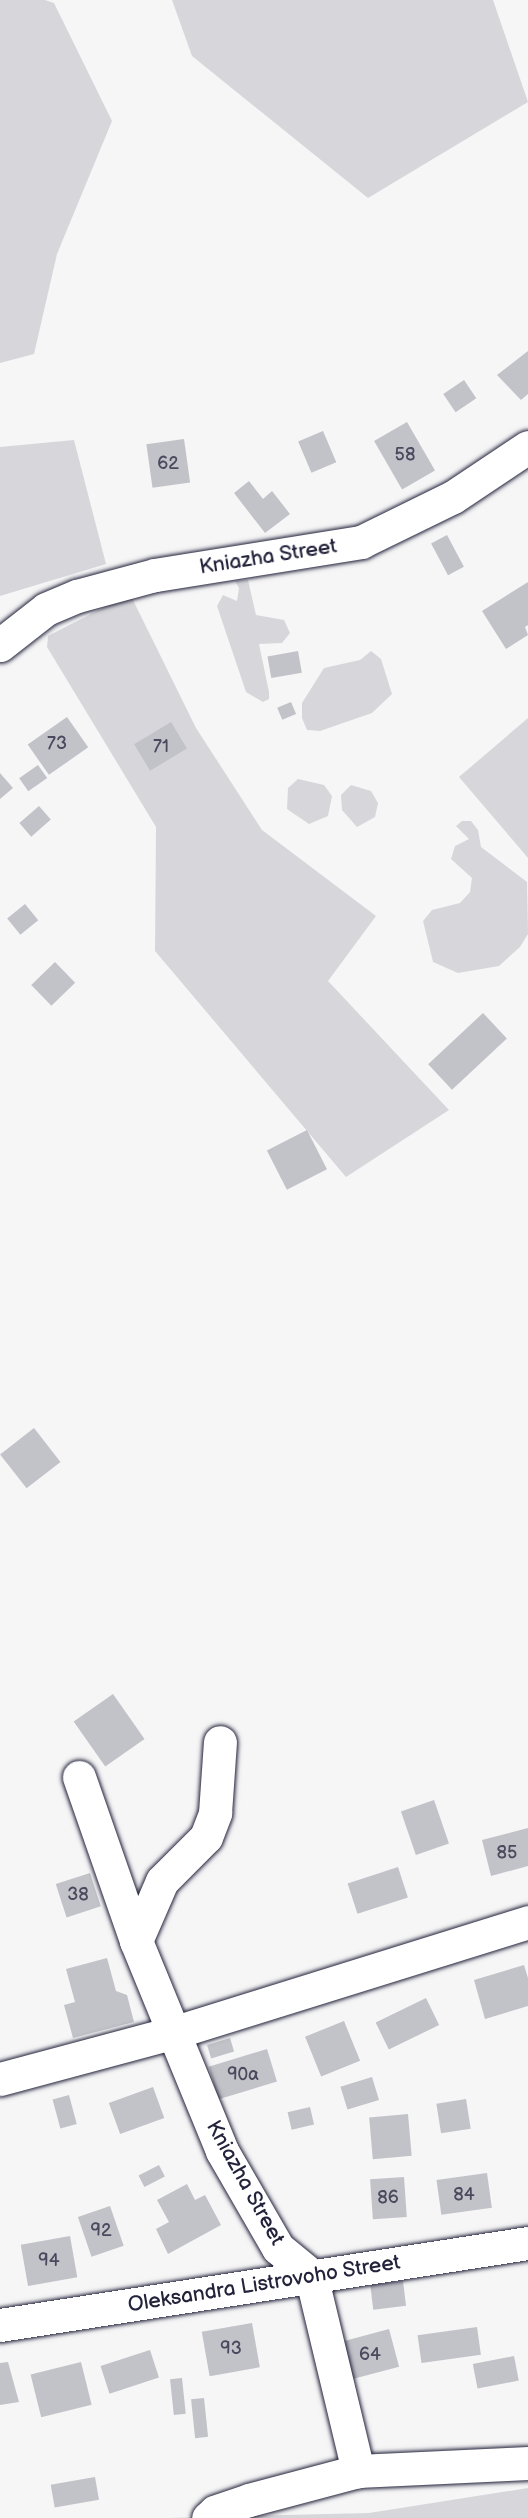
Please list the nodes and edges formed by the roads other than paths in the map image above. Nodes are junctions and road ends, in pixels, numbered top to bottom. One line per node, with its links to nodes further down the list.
1 (528, 447): 2 (street, Kniazha Street)
2 (46, 609): 3 (street); 4 (street, Kniazha Street)
3 (0, 618)
4 (0, 645)
5 (220, 1742): 8 (street)
6 (79, 1777): 8 (street, Kniazha Street)
7 (528, 1922): 9 (street)
8 (136, 1941): 9 (street, Kniazha Street)
9 (172, 2033): 10 (street); 12 (street, Kniazha Street)
10 (0, 2079)
11 (528, 2243): 12 (street, Oleksandra Listrovoho Street)
12 (311, 2275): 13 (street, Oleksandra Listrovoho Street); 15 (street)
13 (0, 2325)
14 (528, 2463): 15 (street)
15 (358, 2471): 16 (street)
16 (208, 2518)

